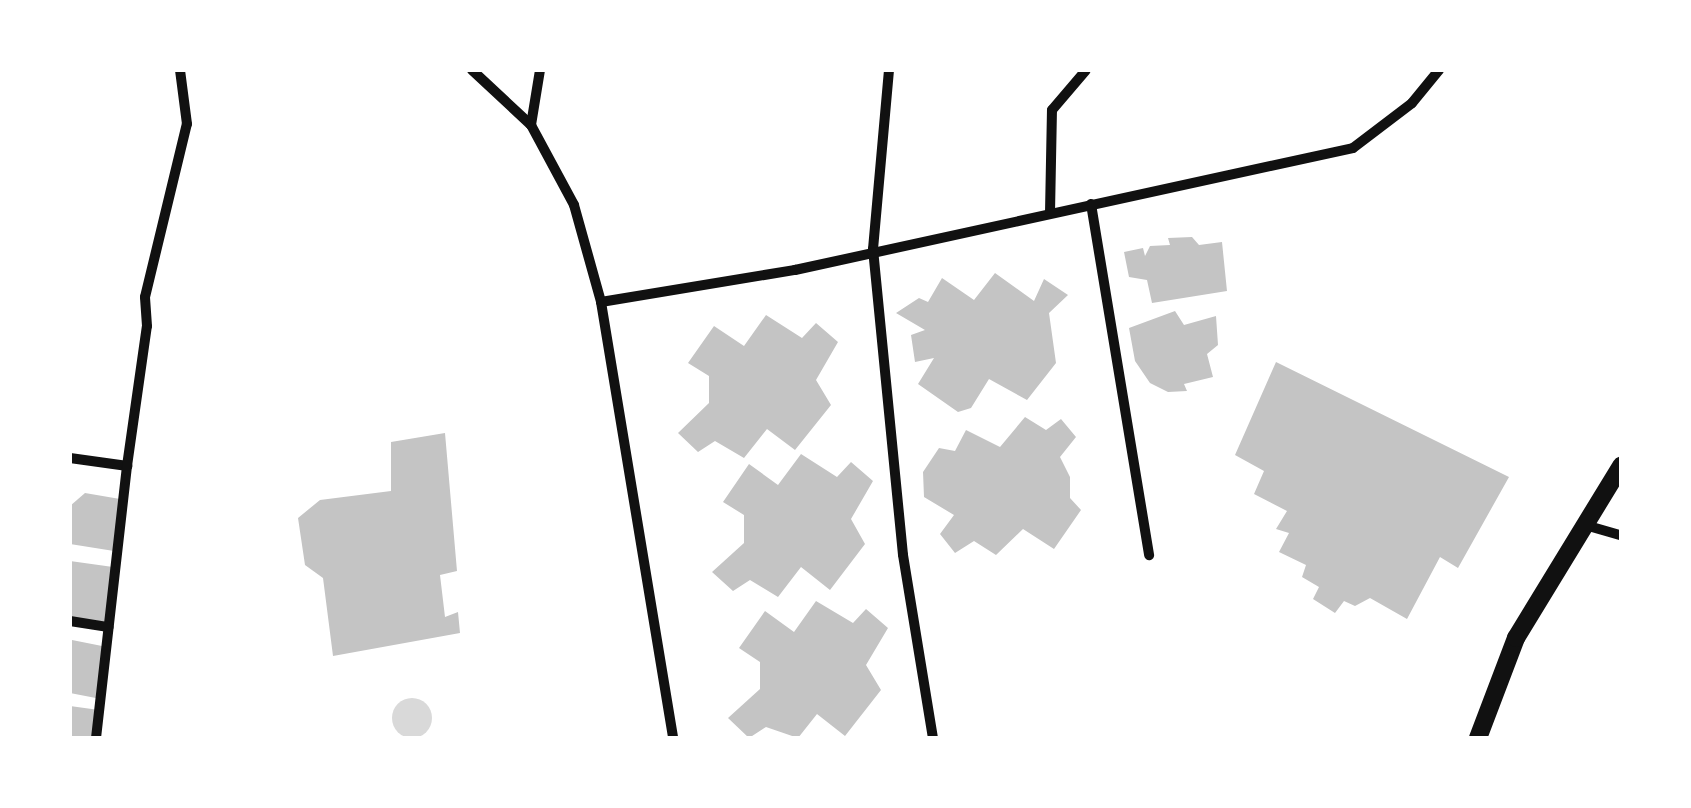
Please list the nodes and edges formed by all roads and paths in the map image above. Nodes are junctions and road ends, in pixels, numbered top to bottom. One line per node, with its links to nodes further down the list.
1 (180, 70): 13 (street)
2 (472, 70): 7 (street)
3 (540, 70): 7 (street)
4 (888, 70): 10 (street)
5 (1086, 70): 9 (street)
6 (1439, 70): 8 (street)
7 (531, 125): 11 (street)
8 (1090, 204): 9 (street); 17 (street)
9 (1050, 213): 10 (street)
10 (873, 249): 11 (street); 22 (street)
11 (601, 302): 20 (street)
12 (70, 458): 13 (street)
13 (127, 466): 19 (street)
14 (1621, 466): 15 (main road)
15 (1586, 524): 16 (street); 23 (main road)
16 (1621, 535)
17 (1149, 556)
18 (70, 621): 19 (street)
19 (109, 627): 21 (street)
20 (669, 737)
21 (96, 738)
22 (933, 738)
23 (1478, 738)

